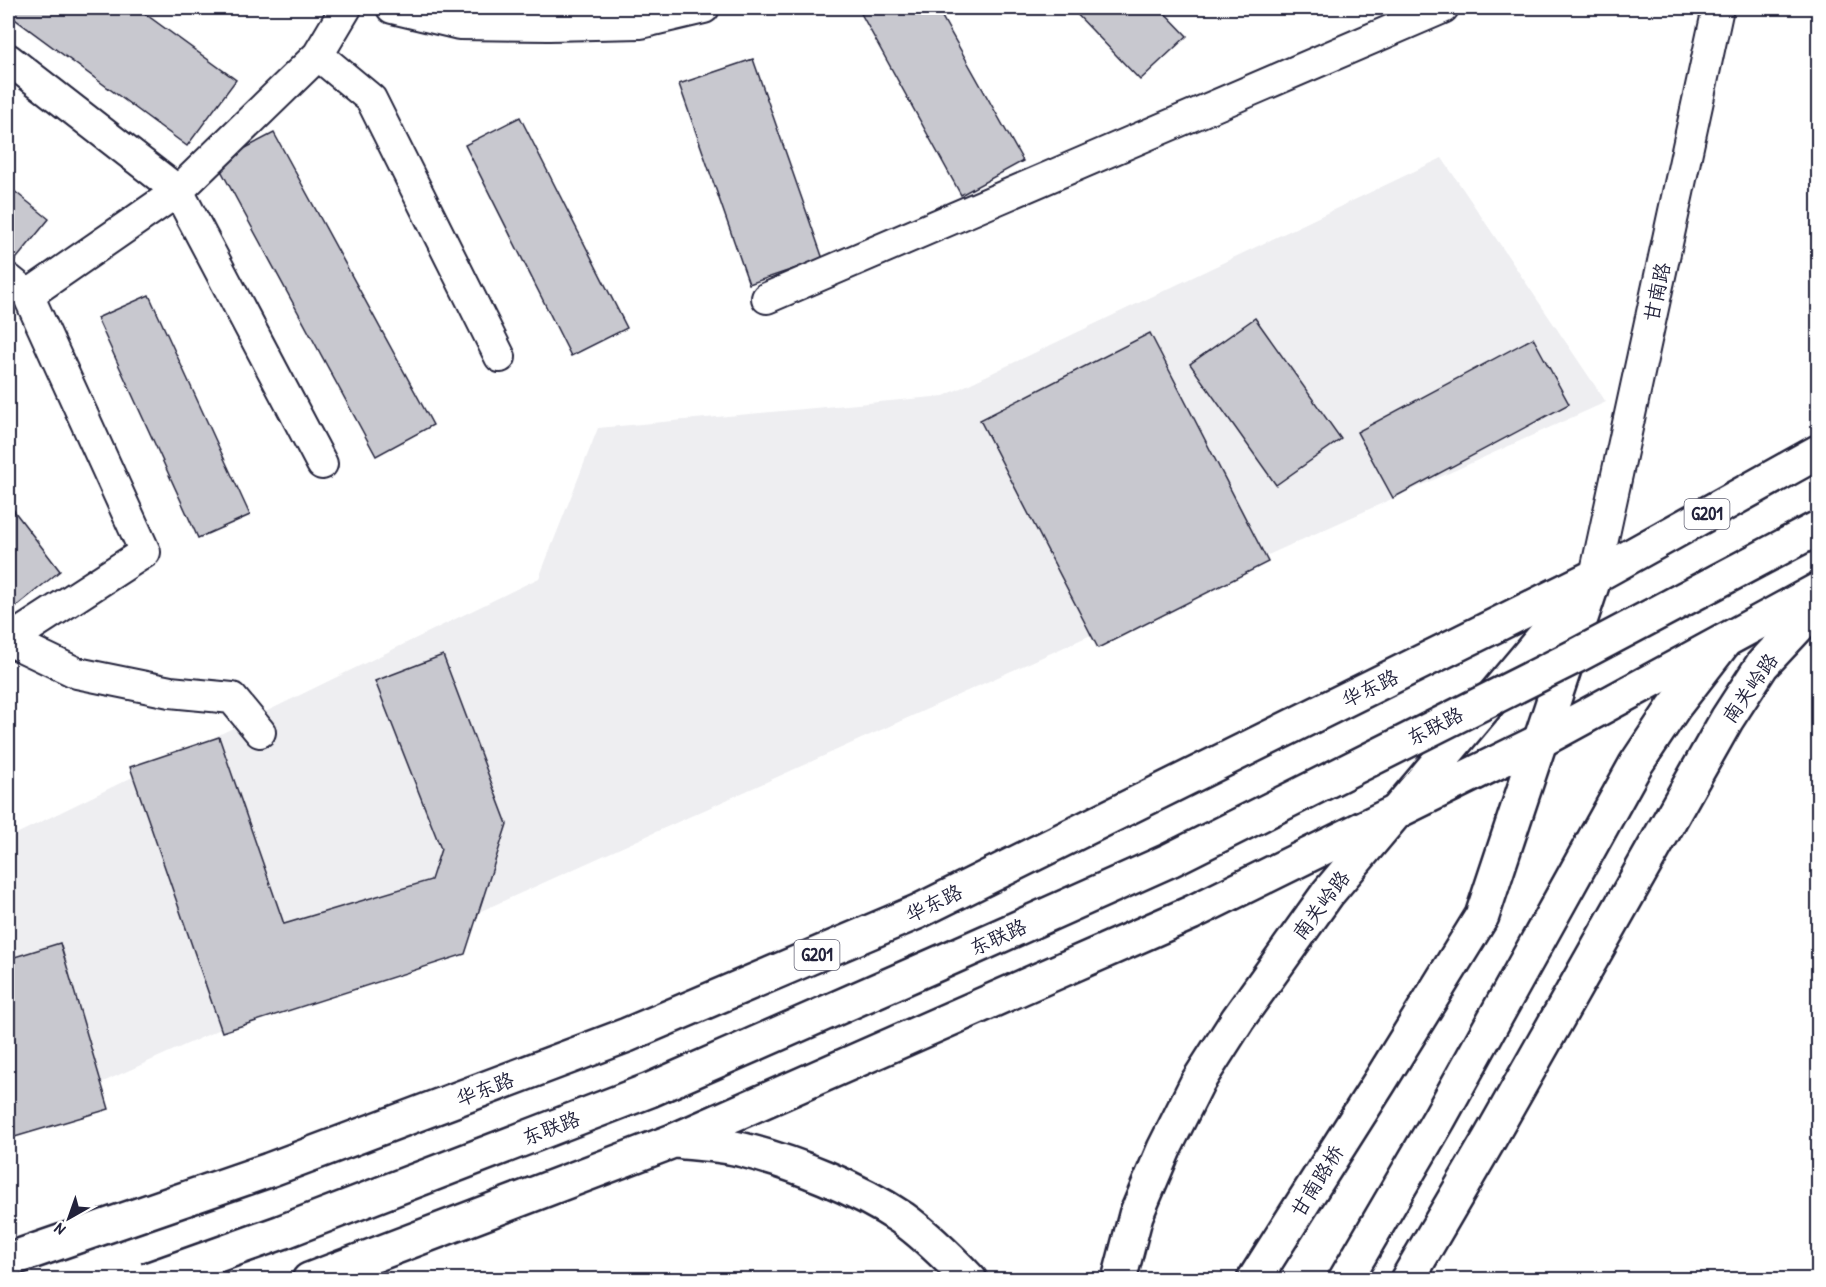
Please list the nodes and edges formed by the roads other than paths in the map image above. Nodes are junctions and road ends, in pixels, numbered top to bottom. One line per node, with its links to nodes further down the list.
1 (346, 8): 6 (street)
2 (392, 8): 3 (street)
3 (704, 8)
4 (1443, 8): 10 (street)
5 (1718, 8): 15 (street, 甘南路)
6 (318, 55): 8 (street); 11 (street)
7 (8, 58): 8 (street)
8 (178, 191): 9 (street); 13 (street)
9 (18, 287): 18 (street)
10 (767, 298)
11 (500, 357)
12 (1818, 452): 15 (main road, 华东路 / G201)
13 (322, 464)
14 (1818, 528): 25 (main road, 东联路, bridge)
15 (1595, 576): 21 (main road, 甘南路桥); 22 (main road, 南关岭路); 24 (main road, 华东路 / G201)
16 (1818, 590): 19 (main road)
17 (1818, 605): 31 (main road, 南关岭路)
18 (8, 640): 20 (street)
19 (1725, 641): 21 (main road); 30 (main road)
20 (261, 732)
21 (1540, 741): 22 (main road); 29 (main road, 甘南路桥)
22 (1396, 812): 23 (main road); 28 (main road, 南关岭路)
23 (673, 1141): 26 (main road); 27 (main road)
24 (8, 1260)
25 (147, 1280)
26 (309, 1280)
27 (970, 1280)
28 (1119, 1280)
29 (1254, 1280)
30 (1345, 1280)
31 (1407, 1280)

